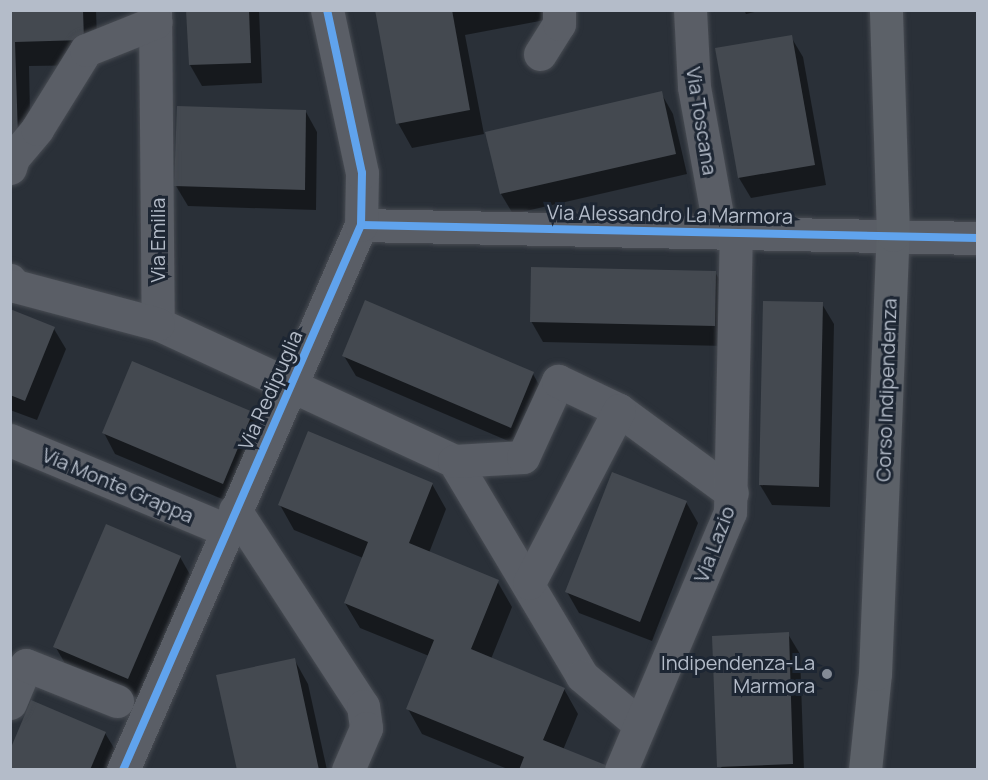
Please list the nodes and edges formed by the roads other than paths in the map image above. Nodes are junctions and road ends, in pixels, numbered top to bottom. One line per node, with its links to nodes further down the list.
1 (327, 10): 8 (street, Via Redipuglia)
2 (559, 10): 6 (street)
3 (690, 10): 9 (street, Via Toscana)
4 (886, 10): 10 (main road, Corso Indipendenza)
5 (155, 16): 7 (street); 13 (street, Via Emilia)
6 (540, 54)
7 (10, 168)
8 (361, 225): 9 (street, Via Alessandro La Marmora); 14 (street, Via Redipuglia)
9 (728, 231): 10 (street, Via Alessandro La Marmora); 18 (street, Via Lazio)
10 (893, 235): 11 (street, Via Alessandro La Marmora); 27 (main road, Corso Indipendenza)
11 (978, 238)
12 (10, 280): 13 (street)
13 (158, 324): 14 (street)
14 (289, 386): 17 (street); 19 (street, Via Redipuglia)
15 (619, 410): 17 (street); 18 (street); 20 (street)
16 (10, 440): 19 (street, Via Monte Grappa)
17 (454, 461): 20 (street)
18 (732, 493): 23 (street, Via Lazio)
19 (231, 520): 24 (street, Via Redipuglia); 25 (street)
20 (529, 583): 23 (street)
21 (117, 701): 22 (street)
22 (10, 703)
23 (639, 724): 26 (street, Via Lazio)
24 (123, 770)
25 (348, 770)
26 (621, 770)
27 (865, 770)

